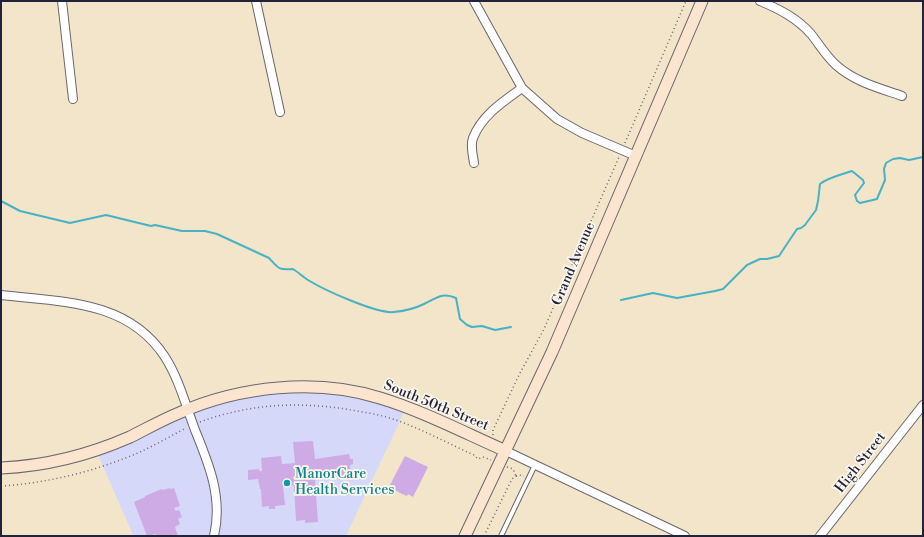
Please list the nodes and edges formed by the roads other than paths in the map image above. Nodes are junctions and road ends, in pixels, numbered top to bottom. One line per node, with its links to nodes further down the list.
1 (62, 1): 8 (street)
2 (256, 1): 9 (street)
3 (474, 1): 6 (street)
4 (702, 1): 10 (main road, Grand Avenue)
5 (760, 1): 7 (street)
6 (522, 88): 10 (street); 11 (street)
7 (902, 96)
8 (73, 99)
9 (280, 112)
10 (636, 156): 15 (main road, Grand Avenue)
11 (474, 163)
12 (1, 295): 14 (street)
13 (923, 405): 22 (street, High Street)
14 (187, 409): 15 (main road, South 50th Street); 17 (main road, South 50th Street); 18 (street)
15 (506, 451): 16 (street, South 50th Street); 19 (main road, Grand Avenue)
16 (535, 465): 20 (lane); 21 (street, South 50th Street)
17 (1, 468)
18 (214, 536)
19 (465, 536)
20 (501, 536)
21 (685, 536)
22 (820, 536)

